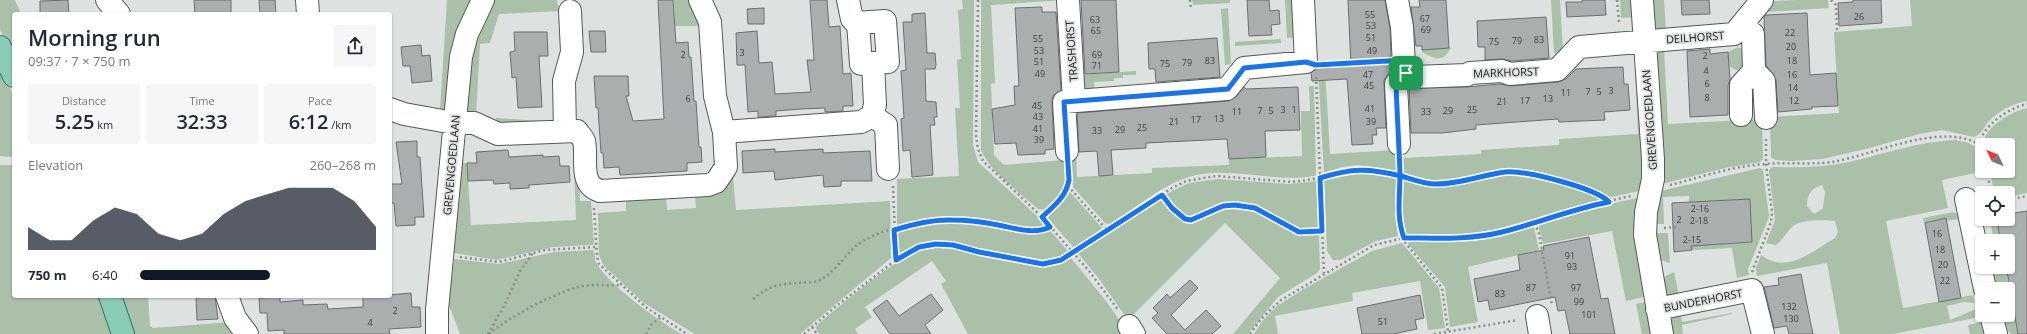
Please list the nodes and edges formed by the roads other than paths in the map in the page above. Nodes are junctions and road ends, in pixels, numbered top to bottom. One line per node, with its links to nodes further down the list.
1 (107, 0): 12 (street)
2 (307, 0): 13 (street)
3 (483, 0): 25 (street, GREVENGOEDLAAN)
4 (700, 0): 27 (street)
5 (848, 0): 23 (street)
6 (1068, 0): 20 (street, TRASHORST)
7 (1303, 0): 20 (street)
8 (1397, 0): 17 (street)
9 (1642, 0): 15 (street, GREVENGOEDLAAN)
10 (1762, 0): 14 (street, DEILHORST)
11 (570, 11): 26 (street)
12 (117, 12)
13 (308, 12)
14 (1742, 25): 15 (street, DEILHORST); 18 (street)
15 (1644, 41): 17 (street, MARKHORST); 35 (street, GREVENGOEDLAAN)
16 (0, 47): 19 (main road)
17 (1405, 67): 28 (street)
18 (1754, 71): 22 (street); 24 (street)
19 (12, 72)
20 (1074, 101): 29 (street)
21 (392, 110): 25 (street)
22 (1741, 115)
23 (872, 116): 27 (street); 30 (street)
24 (1766, 118)
25 (454, 123): 26 (street); 39 (street, GREVENGOEDLAAN)
26 (565, 131): 27 (street)
27 (724, 132)
28 (1398, 144)
29 (1067, 150)
30 (888, 169)
31 (1966, 199): 32 (street)
32 (1983, 282)
33 (111, 298): 37 (main road)
34 (228, 298): 38 (street)
35 (1657, 309): 40 (street, GREVENGOEDLAAN); 41 (street, BUNDERHORST)
36 (1993, 322): 42 (street)
37 (123, 334)
38 (247, 334)
39 (437, 334)
40 (1662, 334)
41 (1763, 334)
42 (1996, 334)

